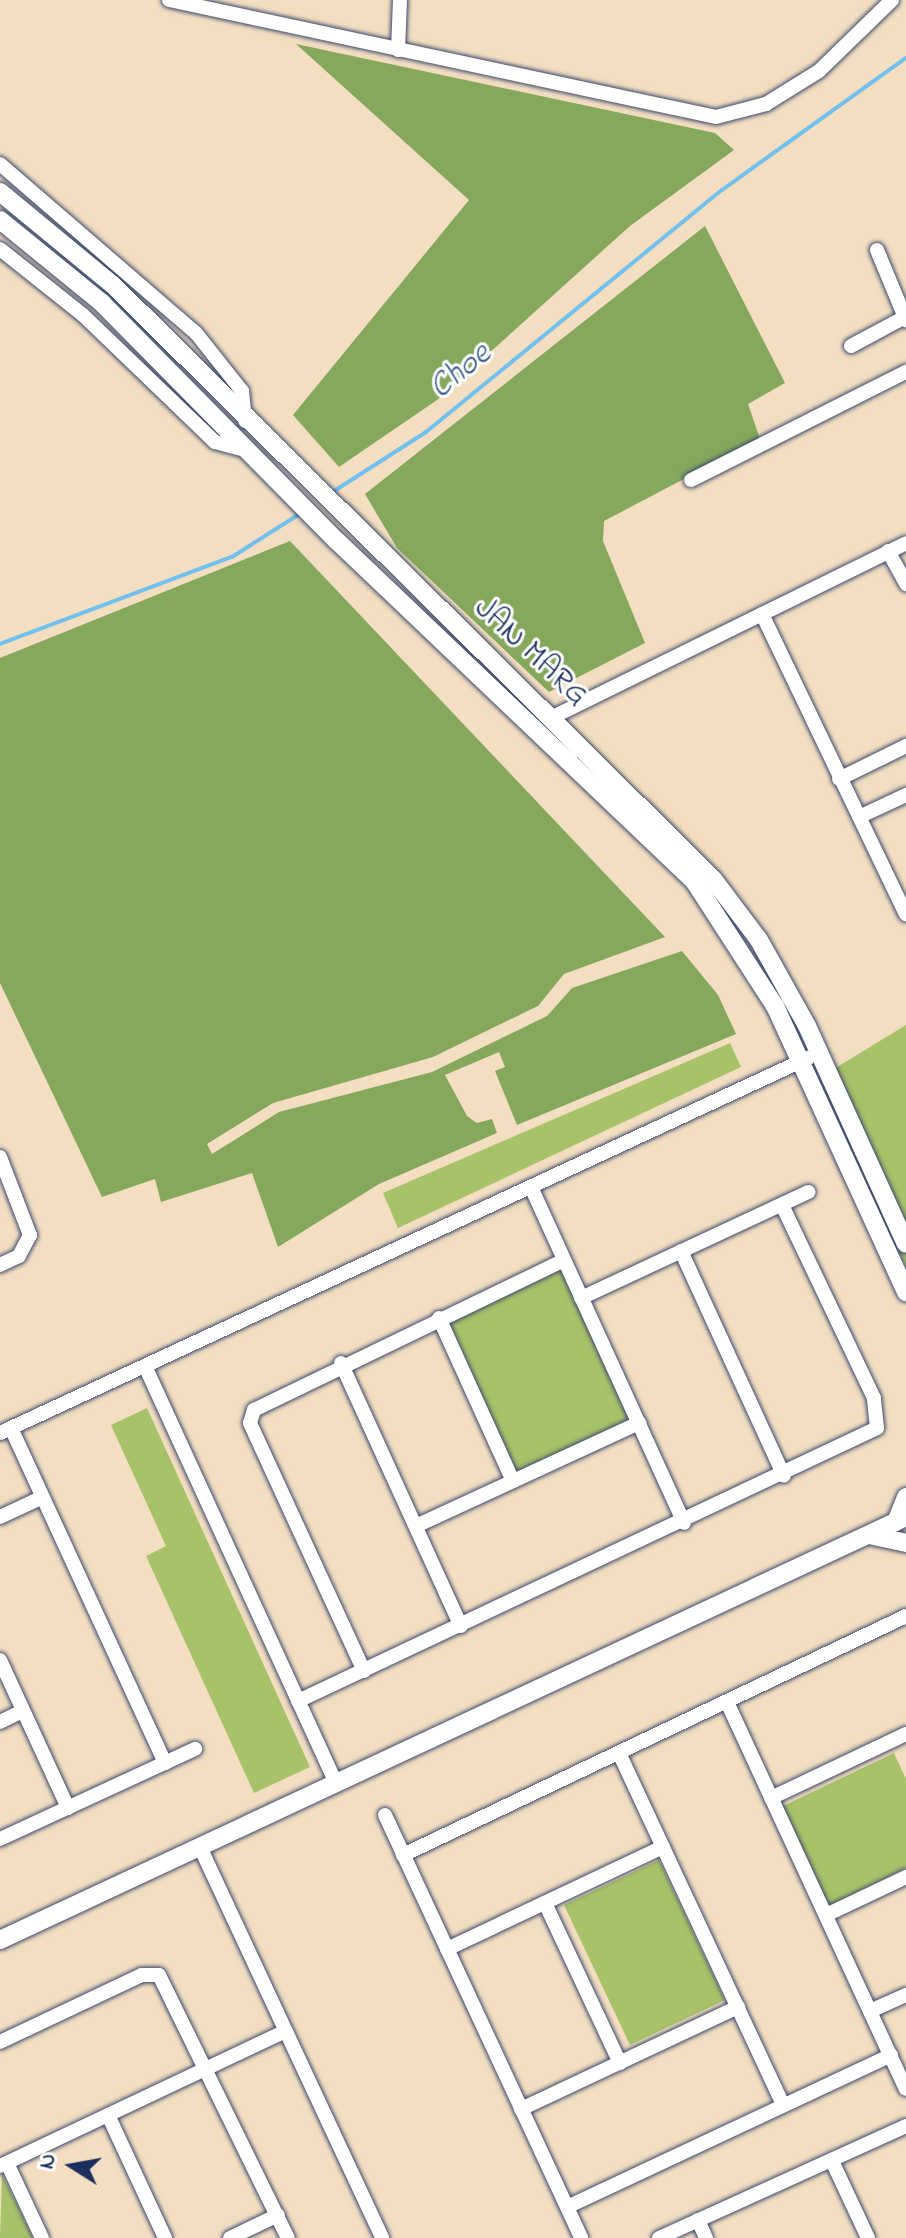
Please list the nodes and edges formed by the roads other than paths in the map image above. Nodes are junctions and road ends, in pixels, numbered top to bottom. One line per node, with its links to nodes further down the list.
1 (169, 0): 4 (street)
2 (400, 0): 4 (street)
3 (892, 0): 4 (street)
4 (398, 50)
5 (0, 164): 13 (street)
6 (0, 192): 13 (main road, JAN MARG)
7 (0, 220): 14 (main road, JAN MARG)
8 (0, 249): 14 (street)
9 (877, 250): 10 (street)
10 (905, 318): 11 (street)
11 (851, 346)
12 (906, 372): 16 (street)
13 (245, 422): 15 (main road, JAN MARG)
14 (249, 451): 15 (main road, JAN MARG)
15 (281, 470): 21 (main road, JAN MARG); 28 (main road, JAN MARG)
16 (691, 480)
17 (906, 543): 18 (street)
18 (888, 551): 19 (street); 20 (street)
19 (906, 584)
20 (762, 614): 21 (street); 23 (street)
21 (555, 716): 28 (main road, JAN MARG)
22 (906, 746): 23 (street)
23 (839, 779): 25 (street)
24 (904, 800): 25 (street)
25 (861, 816): 26 (street)
26 (900, 884): 27 (street)
27 (906, 914)
28 (779, 994): 29 (main road, JAN MARG); 30 (main road, JAN MARG)
29 (819, 1053): 30 (street); 35 (main road, JAN MARG)
30 (800, 1062): 32 (street); 39 (main road, JAN MARG)
31 (0, 1157): 38 (street)
32 (531, 1187): 37 (street); 43 (street)
33 (808, 1192): 34 (street)
34 (782, 1205): 36 (street); 46 (street)
35 (906, 1244)
36 (681, 1251): 40 (street); 46 (street)
37 (564, 1260): 40 (street); 41 (street)
38 (0, 1265)
39 (906, 1292)
40 (581, 1298): 44 (street)
41 (439, 1318): 42 (street); 47 (street)
42 (341, 1363): 53 (street); 59 (street)
43 (145, 1366): 45 (street); 60 (street)
44 (639, 1423): 47 (street); 52 (street)
45 (6, 1431): 48 (street)
46 (784, 1476): 52 (street)
47 (513, 1481): 53 (street)
48 (43, 1497): 50 (street); 67 (street)
49 (906, 1497): 51 (main road)
50 (0, 1517)
51 (901, 1520): 54 (main road)
52 (684, 1523): 57 (street)
53 (416, 1526): 57 (street)
54 (869, 1535): 55 (main road); 68 (main road)
55 (906, 1543)
56 (906, 1616): 61 (street)
57 (461, 1626): 59 (street)
58 (0, 1660): 62 (street)
59 (364, 1671): 60 (street)
60 (298, 1701): 68 (street)
61 (727, 1702): 66 (street); 69 (street)
62 (23, 1711): 63 (street); 70 (street)
63 (0, 1722)
64 (904, 1741): 69 (street)
65 (195, 1749): 67 (street)
66 (619, 1753): 74 (street); 75 (street)
67 (165, 1763): 70 (street)
68 (336, 1784): 73 (main road)
69 (771, 1798): 78 (street)
70 (68, 1808): 72 (street)
71 (385, 1815): 75 (street)
72 (0, 1839)
73 (200, 1847): 79 (main road); 84 (street)
74 (663, 1847): 77 (street); 82 (street)
75 (403, 1855): 80 (street)
76 (906, 1877): 78 (street)
77 (545, 1903): 80 (street); 87 (street)
78 (826, 1915): 83 (street)
79 (0, 1940)
80 (447, 1949): 91 (street)
81 (906, 1995): 83 (street)
82 (738, 2007): 87 (street); 90 (street)
83 (870, 2011): 86 (street)
84 (286, 2031): 88 (street); 103 (street)
85 (0, 2042): 88 (street)
86 (891, 2055): 89 (street); 90 (street)
87 (620, 2063): 91 (street)
88 (209, 2067): 92 (street); 97 (street)
89 (906, 2089)
90 (783, 2105): 96 (street)
91 (521, 2109): 96 (street)
92 (108, 2115): 95 (street); 100 (street)
93 (906, 2126): 94 (street)
94 (832, 2161): 98 (street); 107 (street)
95 (3, 2164): 99 (street)
96 (567, 2207): 104 (street)
97 (278, 2215): 101 (street); 102 (street)
98 (698, 2220): 105 (street); 106 (street)
99 (42, 2238)
100 (165, 2238)
101 (230, 2238)
102 (288, 2238)
103 (382, 2238)
104 (581, 2238)
105 (659, 2238)
106 (706, 2238)
107 (868, 2238)

